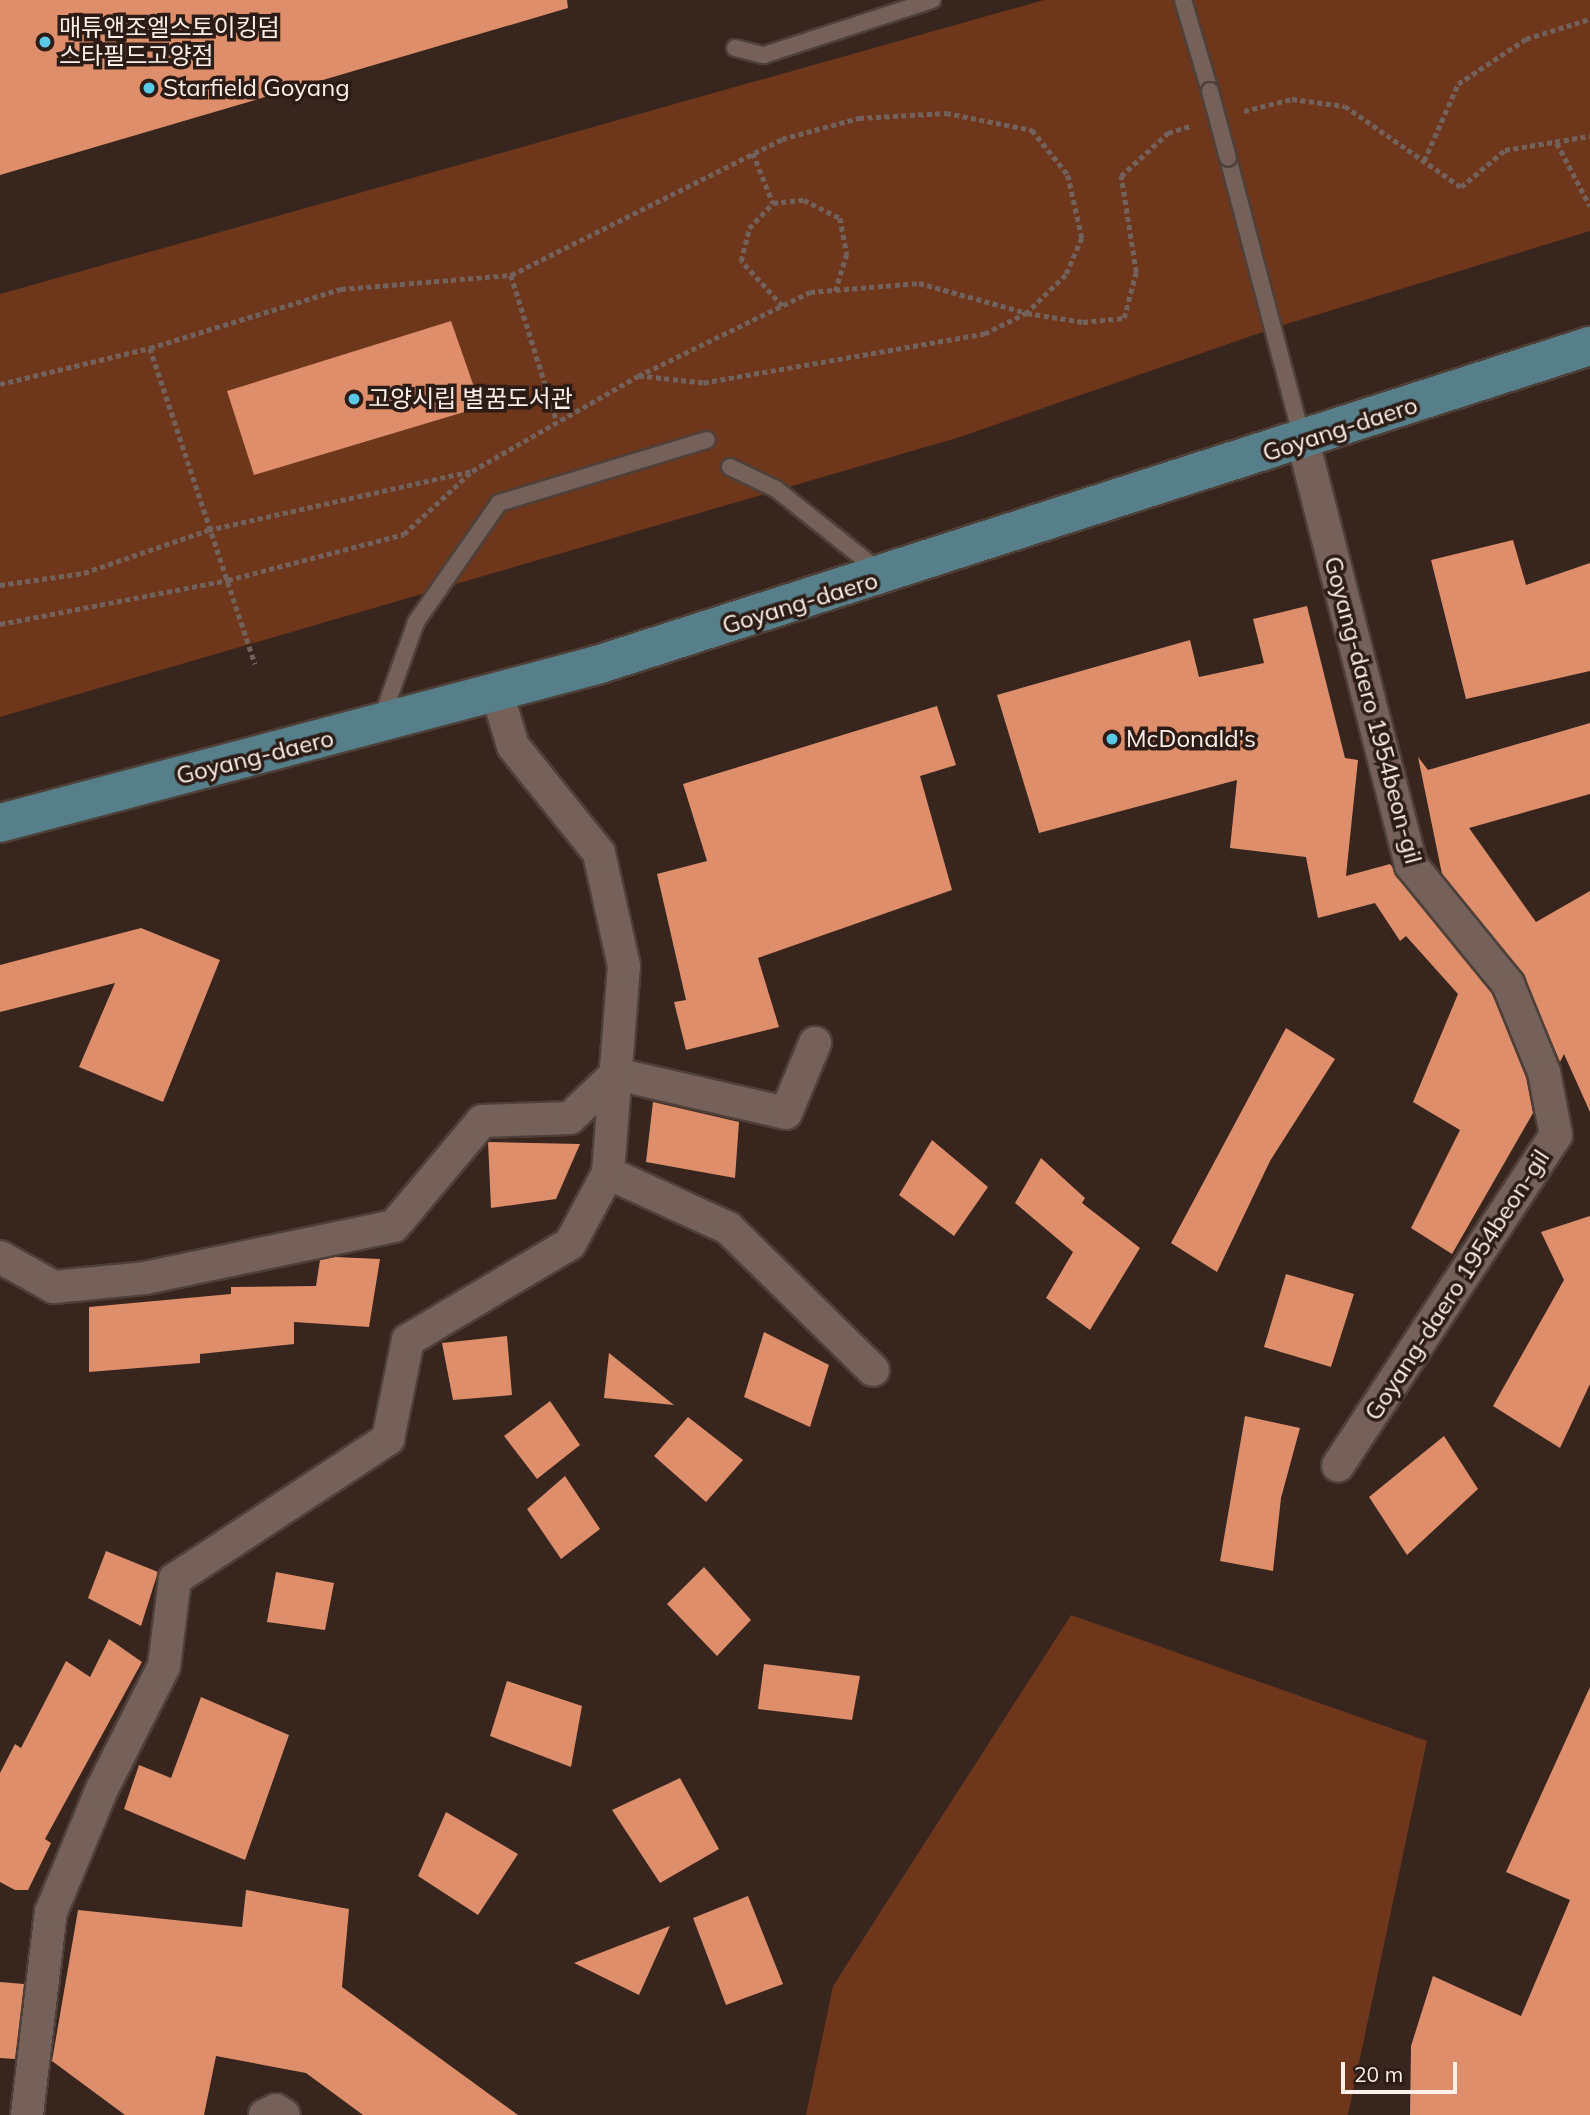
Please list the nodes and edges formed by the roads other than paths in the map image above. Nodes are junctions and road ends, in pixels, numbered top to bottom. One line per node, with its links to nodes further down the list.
1 (932, 0): 3 (lane)
2 (1182, 0): 6 (lane, bridge)
3 (735, 48)
4 (1590, 346): 6 (main road, Goyang-daero)
5 (707, 440): 10 (lane)
6 (1303, 441): 8 (main road, Goyang-daero); 17 (street, Goyang-daero 1954beon-gil)
7 (730, 467): 8 (lane)
8 (887, 577): 9 (main road, Goyang-daero)
9 (498, 693): 10 (main road, Goyang-daero); 13 (street)
10 (379, 726): 11 (main road, Goyang-daero)
11 (0, 823)
12 (816, 1043): 13 (street)
13 (616, 1074): 14 (street); 15 (street)
14 (608, 1173): 16 (street); 18 (street)
15 (0, 1257)
16 (873, 1370)
17 (1338, 1466)
18 (27, 2115)
19 (265, 2115): 20 (street)
20 (284, 2115)

